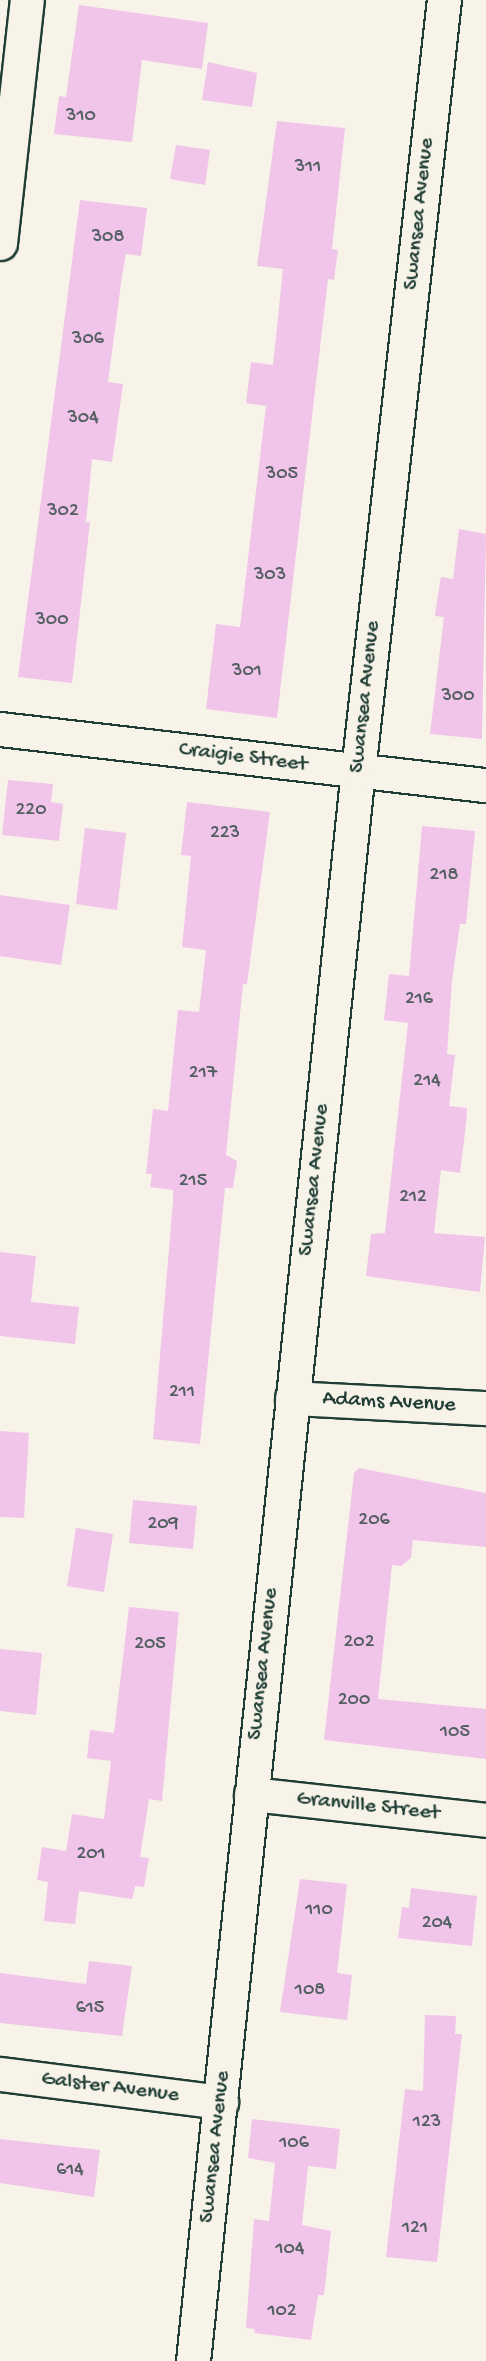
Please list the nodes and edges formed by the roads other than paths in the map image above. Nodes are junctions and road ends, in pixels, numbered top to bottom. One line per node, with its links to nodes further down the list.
1 (27, 0): 3 (street)
2 (444, 0): 5 (street, Swansea Avenue)
3 (0, 243)
4 (0, 729): 5 (street, Craigie Street)
5 (358, 771): 6 (street, Craigie Street); 7 (street, Swansea Avenue)
6 (486, 784)
7 (292, 1398): 8 (street, Adams Avenue); 9 (street, Swansea Avenue)
8 (486, 1408)
9 (251, 1794): 10 (street, Granville Street); 12 (street, Swansea Avenue)
10 (486, 1820)
11 (0, 2074): 12 (street, Galster Avenue)
12 (221, 2102): 13 (street, Swansea Avenue)
13 (193, 2361)

